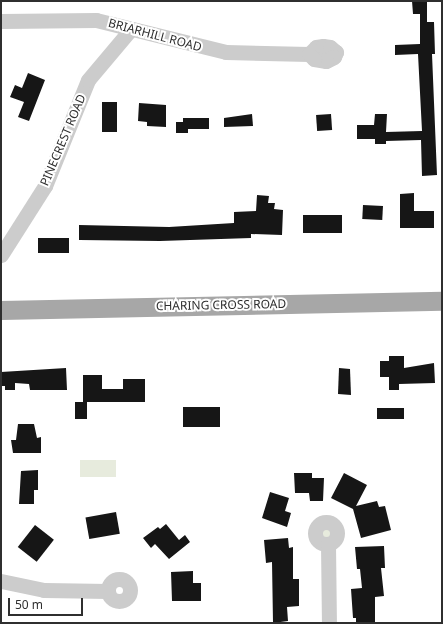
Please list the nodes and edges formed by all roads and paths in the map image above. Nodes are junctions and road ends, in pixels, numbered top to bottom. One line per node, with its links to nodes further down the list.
1 (1, 21): 2 (street, BRIARHILL ROAD)
2 (131, 29): 3 (street, BRIARHILL ROAD); 4 (street, PINECREST ROAD)
3 (309, 54)
4 (1, 255)
5 (442, 301): 6 (main road, CHARING CROSS ROAD)
6 (1, 310)
7 (328, 544): 10 (street)
8 (1, 582): 9 (street)
9 (108, 591)
10 (329, 623)

